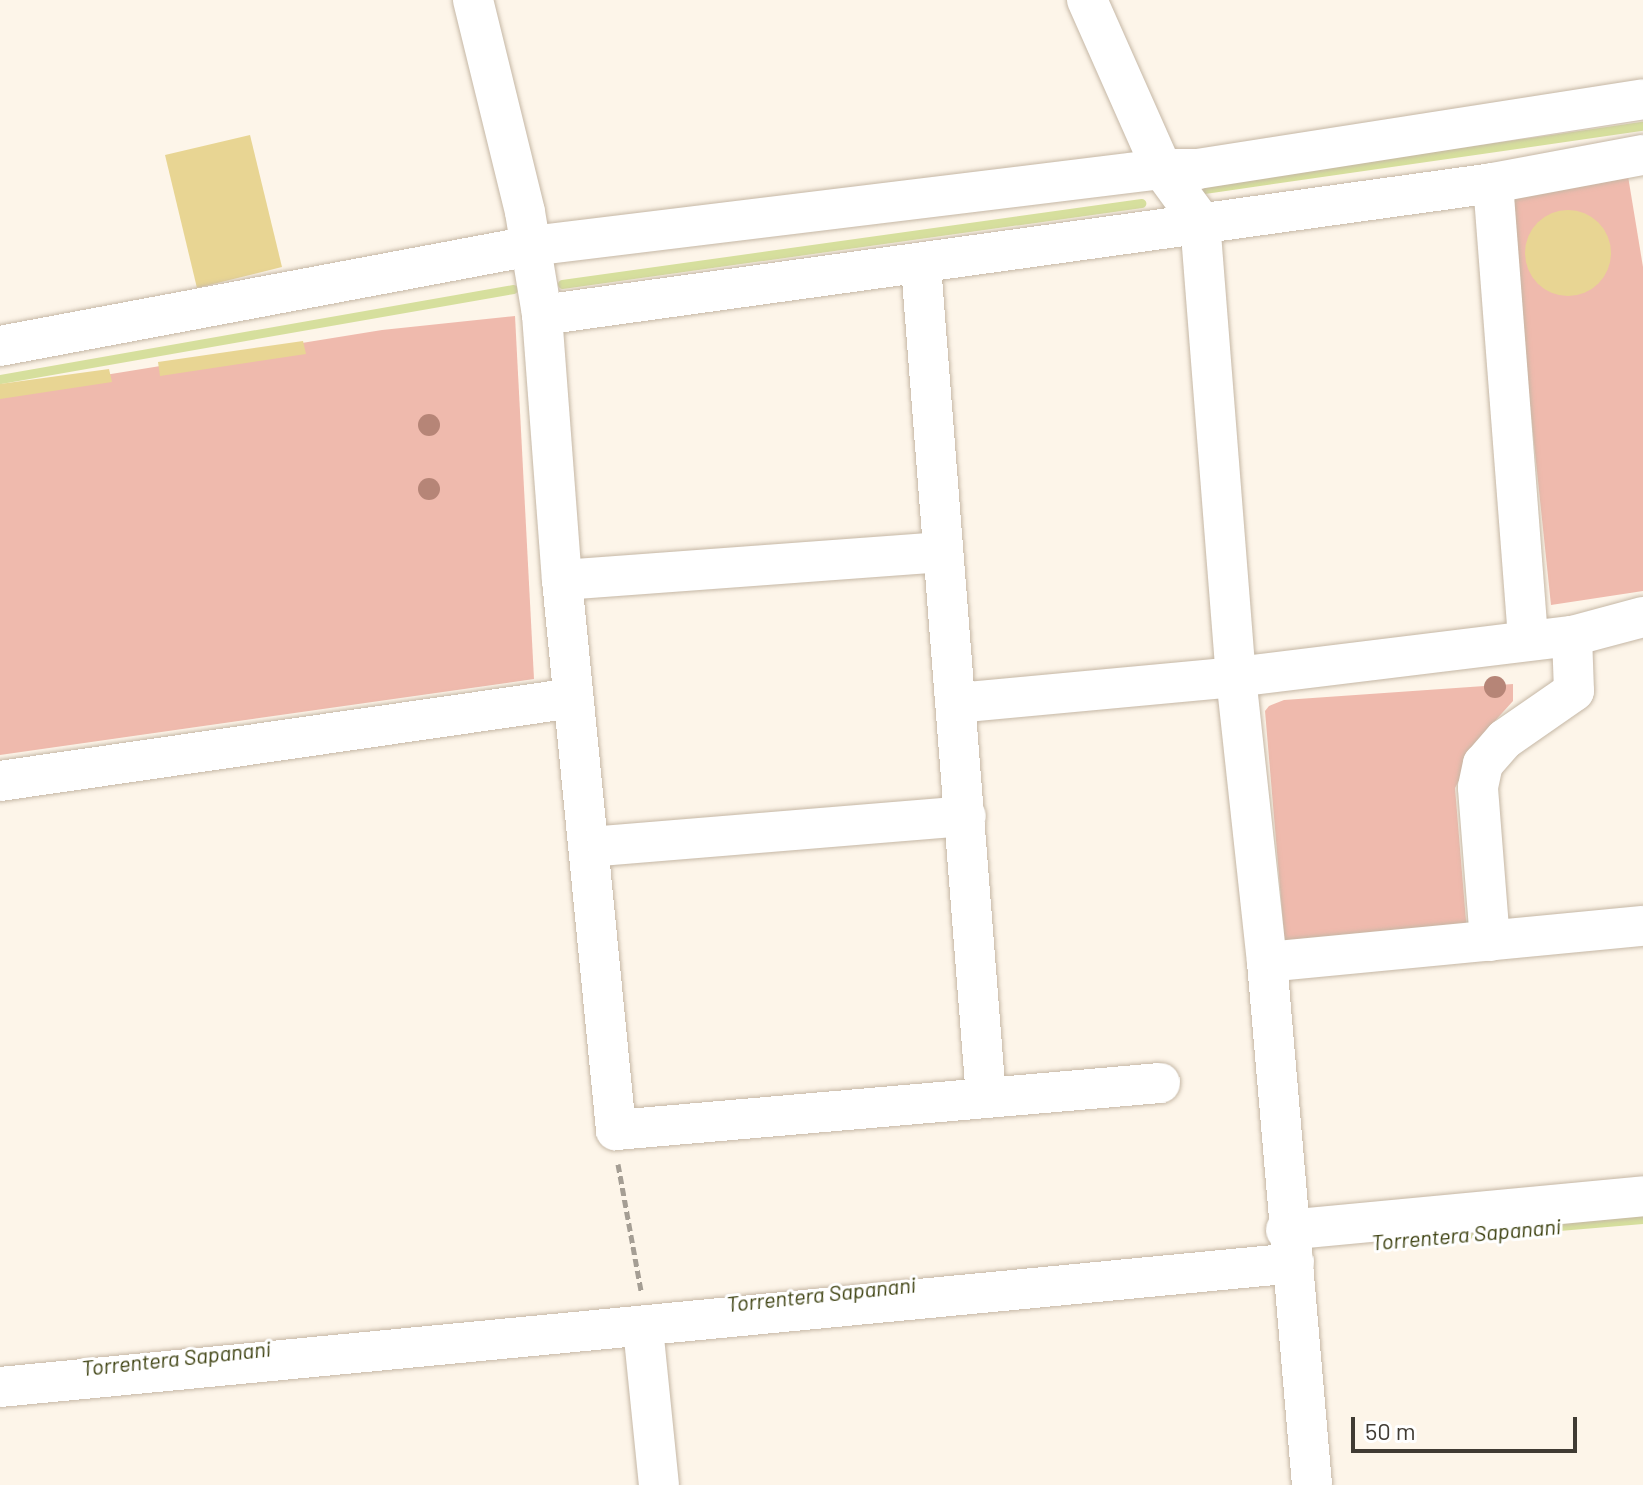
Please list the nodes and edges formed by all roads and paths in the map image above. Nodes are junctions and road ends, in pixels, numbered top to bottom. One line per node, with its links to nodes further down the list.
1 (473, 0): 8 (street)
2 (1087, 0): 5 (street)
3 (1643, 99): 5 (street)
4 (1642, 159): 6 (street)
5 (1162, 169): 7 (street); 8 (street)
6 (1493, 183): 7 (street); 16 (street)
7 (1200, 221): 9 (street); 17 (street)
8 (531, 246): 10 (street); 11 (street)
9 (921, 266): 10 (street); 12 (street)
10 (542, 315): 13 (street)
11 (0, 346)
12 (943, 552): 13 (street); 19 (street)
13 (562, 580): 18 (street)
14 (1643, 617): 15 (street)
15 (1572, 636): 16 (street); 24 (street)
16 (1528, 638): 17 (street)
17 (1236, 677): 19 (street); 25 (street)
18 (573, 698): 20 (street); 22 (street)
19 (956, 703): 21 (street)
20 (0, 781)
21 (966, 816): 22 (street); 27 (street)
22 (589, 847): 28 (street)
23 (1643, 926): 24 (street)
24 (1490, 941): 25 (street)
25 (1267, 962): 30 (street)
26 (1160, 1083): 27 (street)
27 (986, 1097): 28 (street)
28 (616, 1130): 31 (path)
29 (1643, 1196): 30 (street)
30 (1290, 1246): 31 (street); 34 (street)
31 (643, 1328): 32 (street); 33 (street)
32 (0, 1387)
33 (659, 1485)
34 (1312, 1485)

